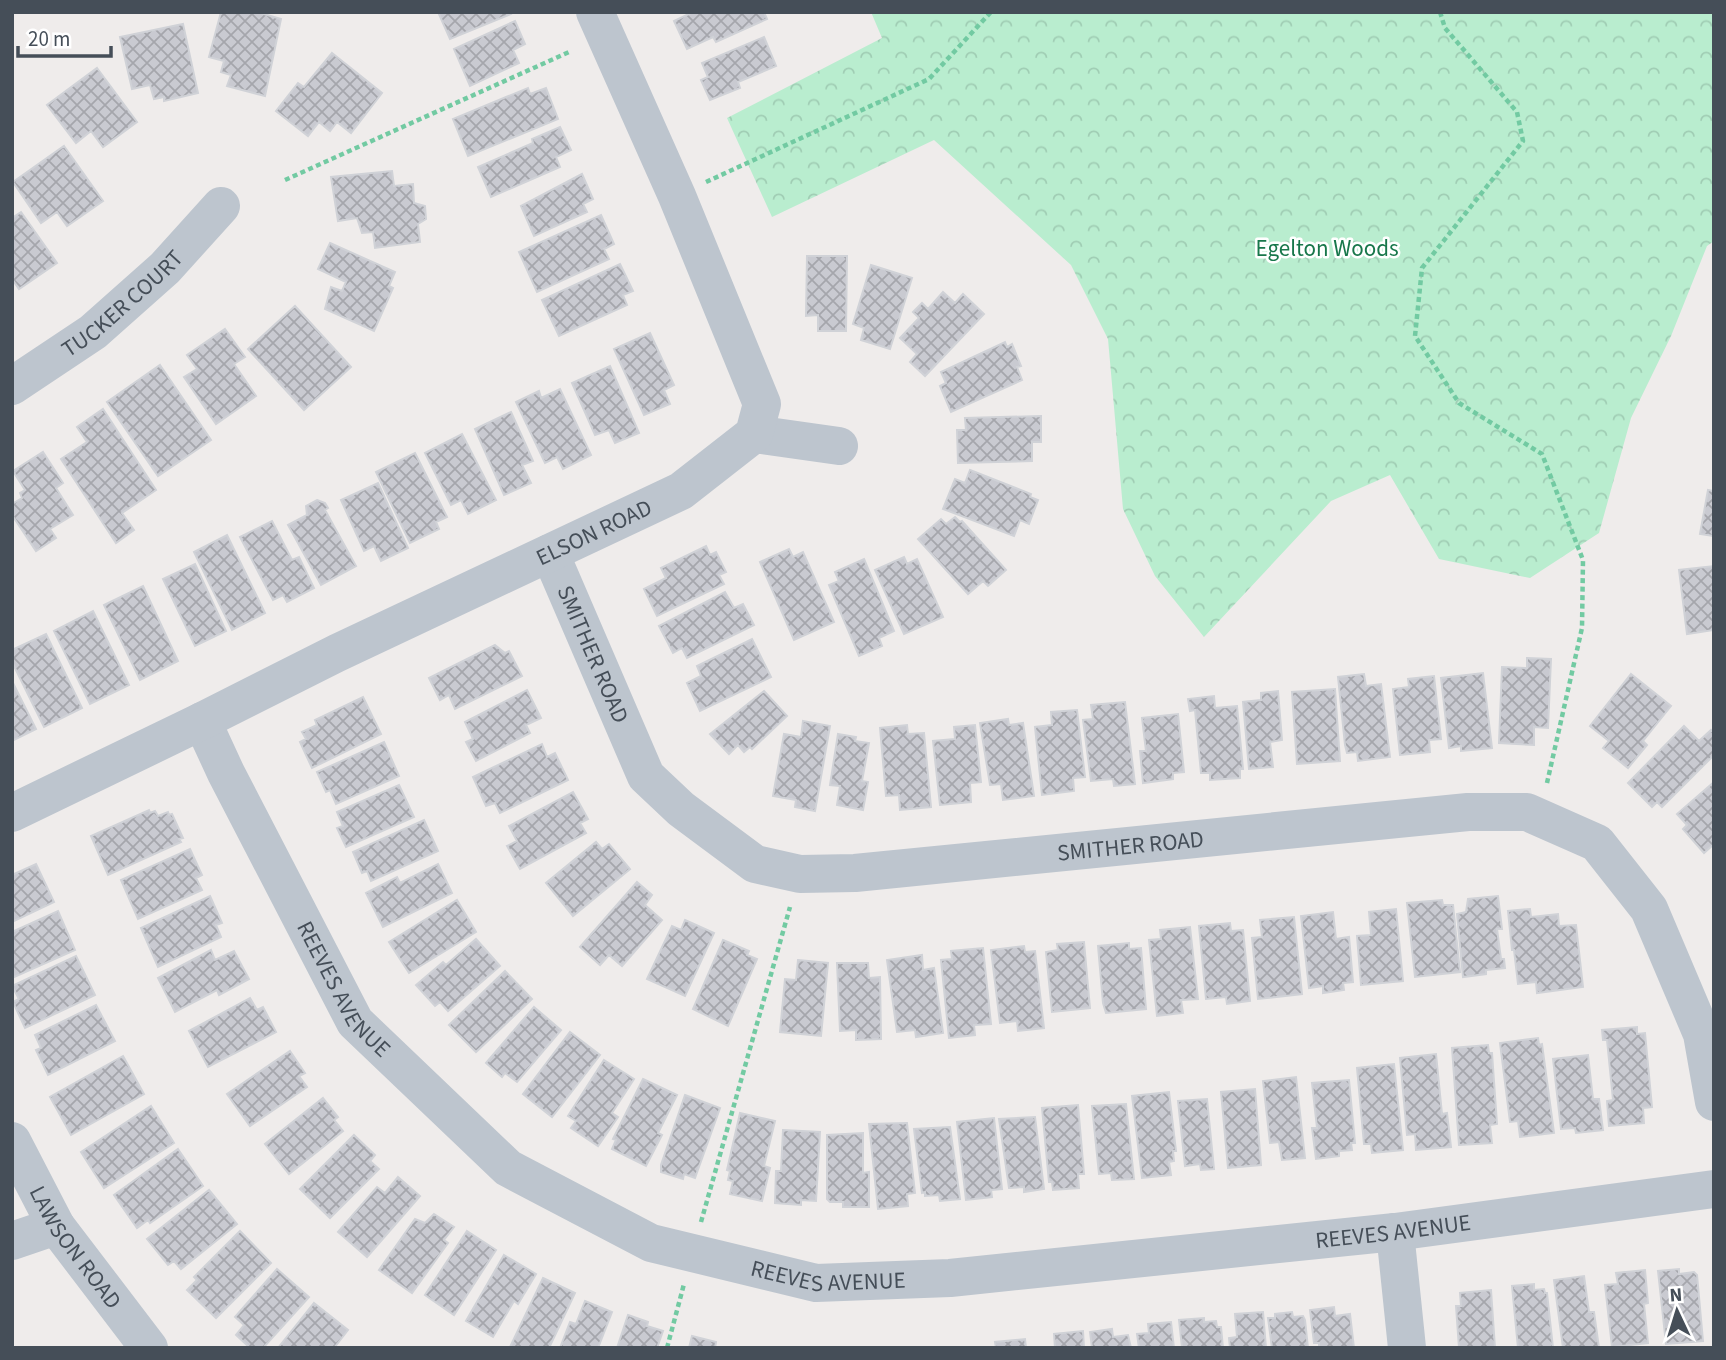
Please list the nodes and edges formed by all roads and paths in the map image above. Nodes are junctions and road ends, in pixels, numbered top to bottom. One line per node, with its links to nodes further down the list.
1 (595, 12): 9 (street)
2 (991, 12): 5 (path)
3 (1440, 12): 14 (path)
4 (569, 52): 6 (path)
5 (734, 169)
6 (285, 180)
7 (221, 206): 8 (street, TUCKER COURT)
8 (12, 386)
9 (754, 433): 10 (street); 11 (street, ELSON ROAD)
10 (839, 446)
11 (550, 553): 12 (street, ELSON ROAD); 15 (street, SMITHER ROAD)
12 (202, 721): 13 (street, ELSON ROAD); 22 (street, REEVES AVENUE)
13 (12, 813)
14 (1540, 818): 15 (street, SMITHER ROAD); 16 (street, SMITHER ROAD)
15 (800, 874): 22 (path)
16 (1714, 1102)
17 (12, 1141): 19 (street, LAWSON ROAD)
18 (1714, 1189): 20 (street, REEVES AVENUE)
19 (56, 1226): 21 (street); 23 (street, LAWSON ROAD)
20 (1395, 1232): 22 (street, REEVES AVENUE); 25 (street)
21 (12, 1241)
22 (692, 1253): 24 (path)
23 (149, 1348)
24 (667, 1348)
25 (1407, 1348)

